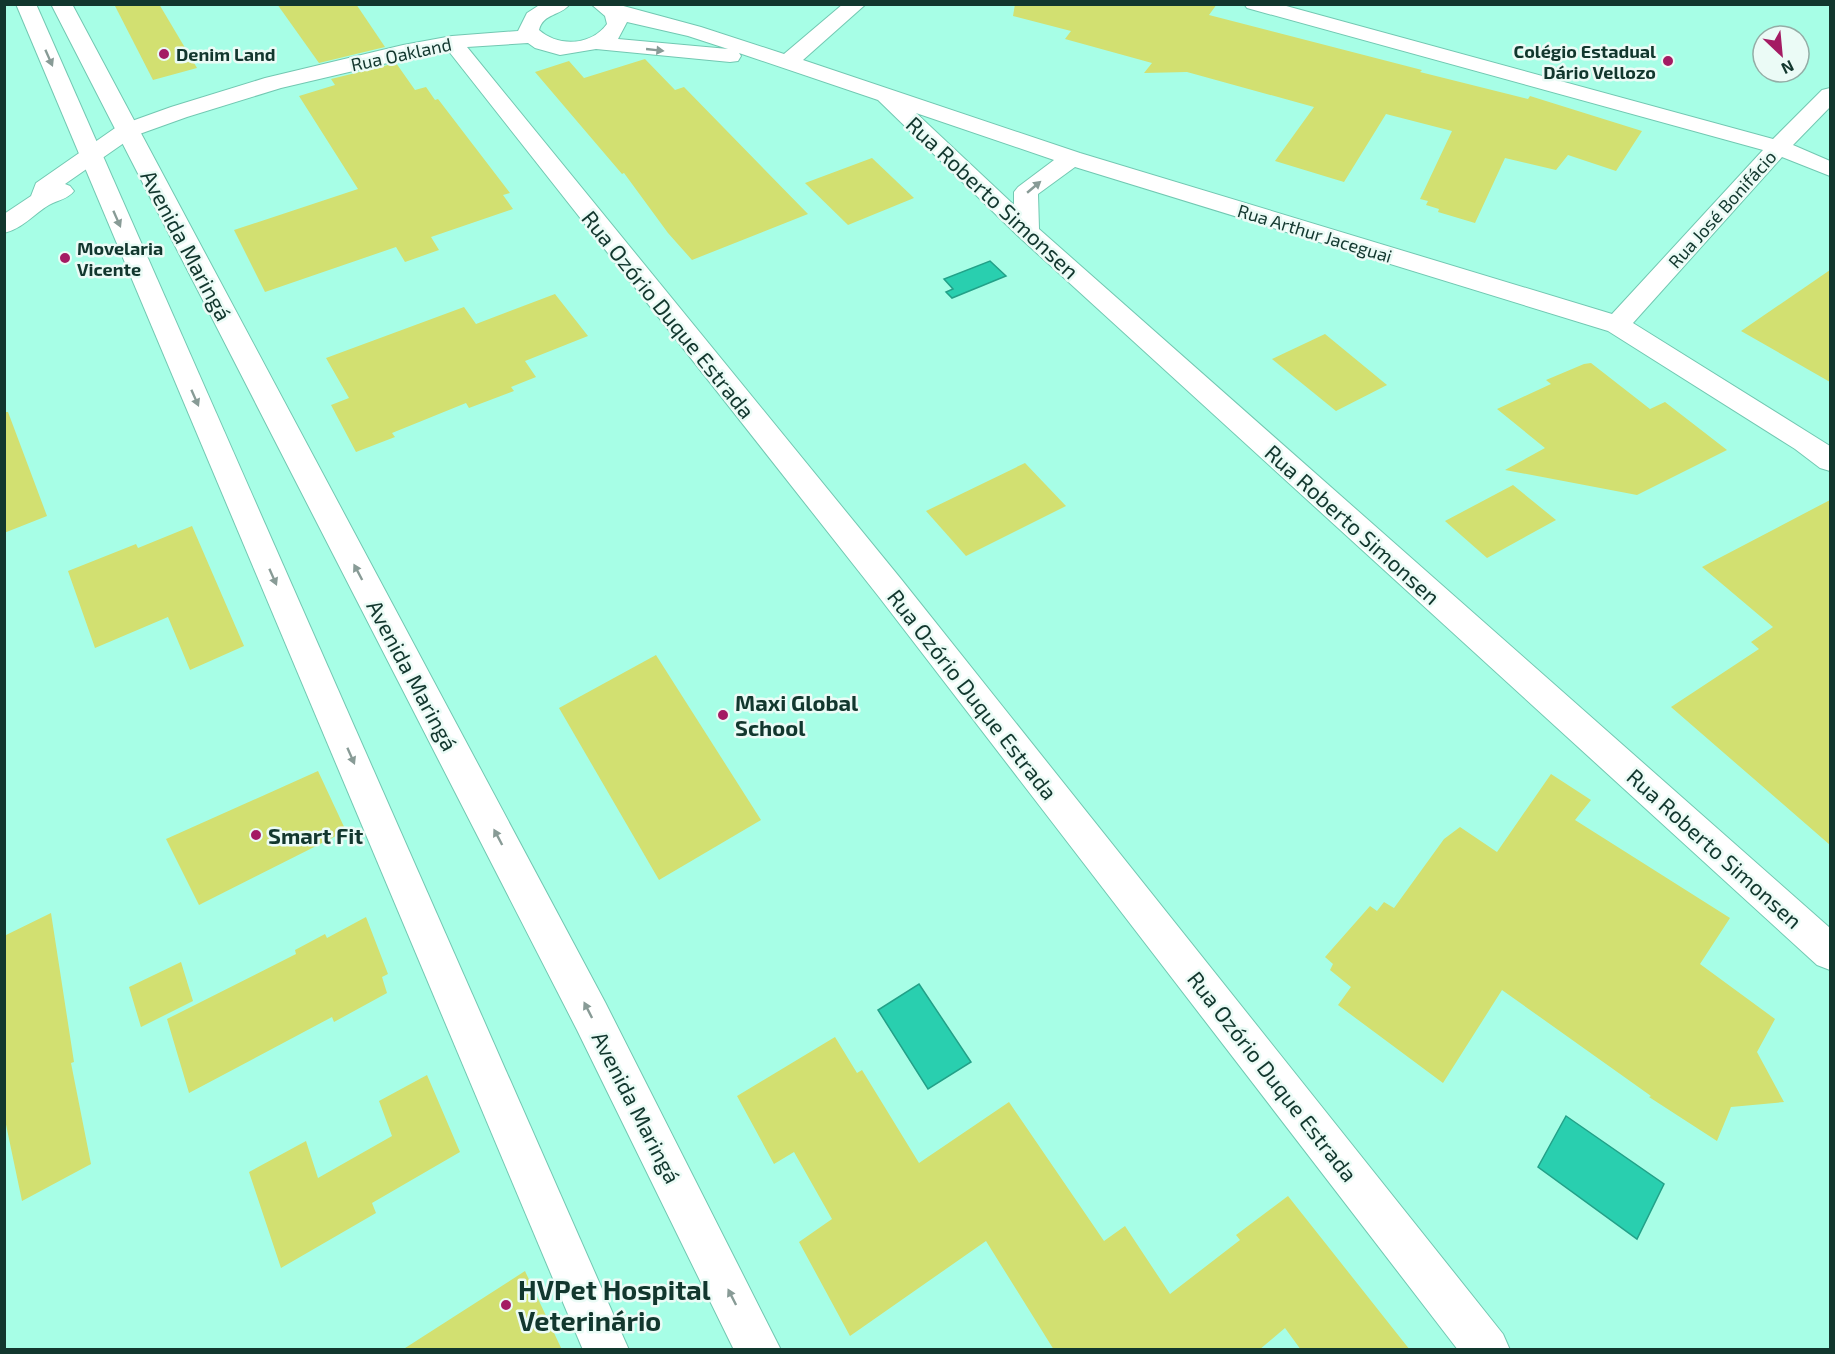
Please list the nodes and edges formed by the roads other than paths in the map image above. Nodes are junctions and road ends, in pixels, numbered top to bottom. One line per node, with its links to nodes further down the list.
1 (26, 4): 16 (street, one-way to 16)
2 (61, 4): 13 (street, Avenida Maringá)
3 (560, 4): 7 (street)
4 (856, 4): 10 (street)
5 (1254, 4): 14 (street)
6 (608, 9): 9 (street); 10 (street, Rua Arthur Jaceguai)
7 (531, 36): 8 (street, Rua Oakland); 9 (street, Rua Arthur Jaceguai)
8 (452, 42): 13 (street, Rua Oakland); 25 (street, Rua Ozório Duque Estrada)
9 (597, 44): 10 (street, Rua Arthur Jaceguai, one-way to 10)
10 (781, 61): 11 (street, Rua Arthur Jaceguai)
11 (880, 92): 15 (street, Rua Arthur Jaceguai); 19 (street, Rua Roberto Simonsen)
12 (1830, 95): 14 (street, Rua José Bonifácio)
13 (129, 136): 16 (street, Rua Oakland); 24 (street, Avenida Maringá, one-way to 13)
14 (1778, 147): 17 (street); 20 (street, Rua José Bonifácio)
15 (1072, 158): 19 (street, one-way to 15); 20 (street, Rua Arthur Jaceguai)
16 (92, 160): 18 (street); 23 (street, one-way to 23)
17 (1830, 169)
18 (4, 226)
19 (1027, 231): 22 (street, Rua Roberto Simonsen)
20 (1617, 325): 21 (street, Rua Arthur Jaceguai)
21 (1830, 461)
22 (1830, 952)
23 (606, 1350)
24 (758, 1350)
25 (1487, 1350)

